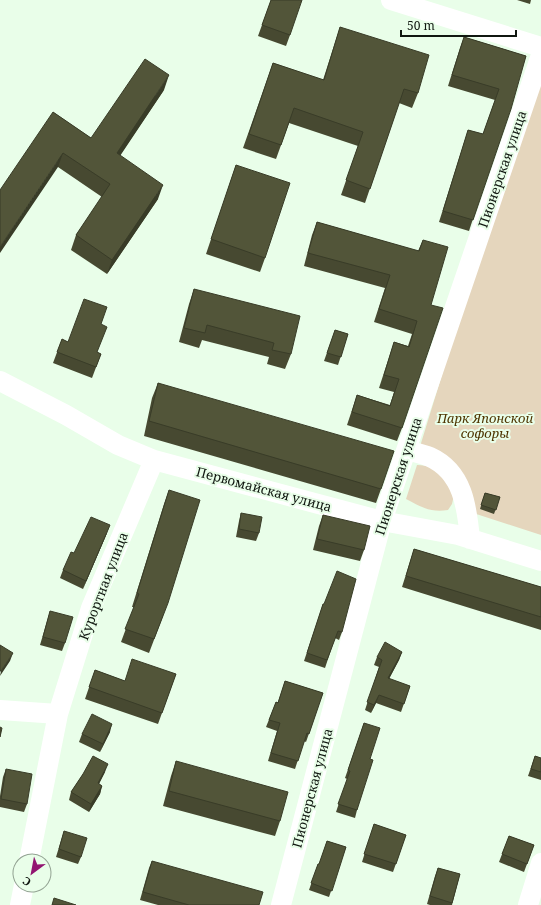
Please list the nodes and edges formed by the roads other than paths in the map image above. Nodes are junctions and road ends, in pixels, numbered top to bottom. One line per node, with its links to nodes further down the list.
1 (391, 0): 2 (street)
2 (541, 47)
3 (541, 55): 5 (street, Пионерская улица)
4 (0, 381): 6 (street, Первомайская улица)
5 (406, 450): 7 (street, Пионерская улица); 8 (street)
6 (154, 460): 7 (street, Первомайская улица); 11 (street, Курортная улица)
7 (382, 521): 8 (street, Первомайская улица); 16 (street, Пионерская улица)
8 (470, 539): 9 (street, Первомайская улица)
9 (541, 561)
10 (0, 710): 11 (street)
11 (58, 714): 12 (street, Курортная улица)
12 (31, 853)
13 (541, 863): 17 (street)
14 (22, 893): 15 (street)
15 (20, 905)
16 (281, 905)
17 (528, 905)

